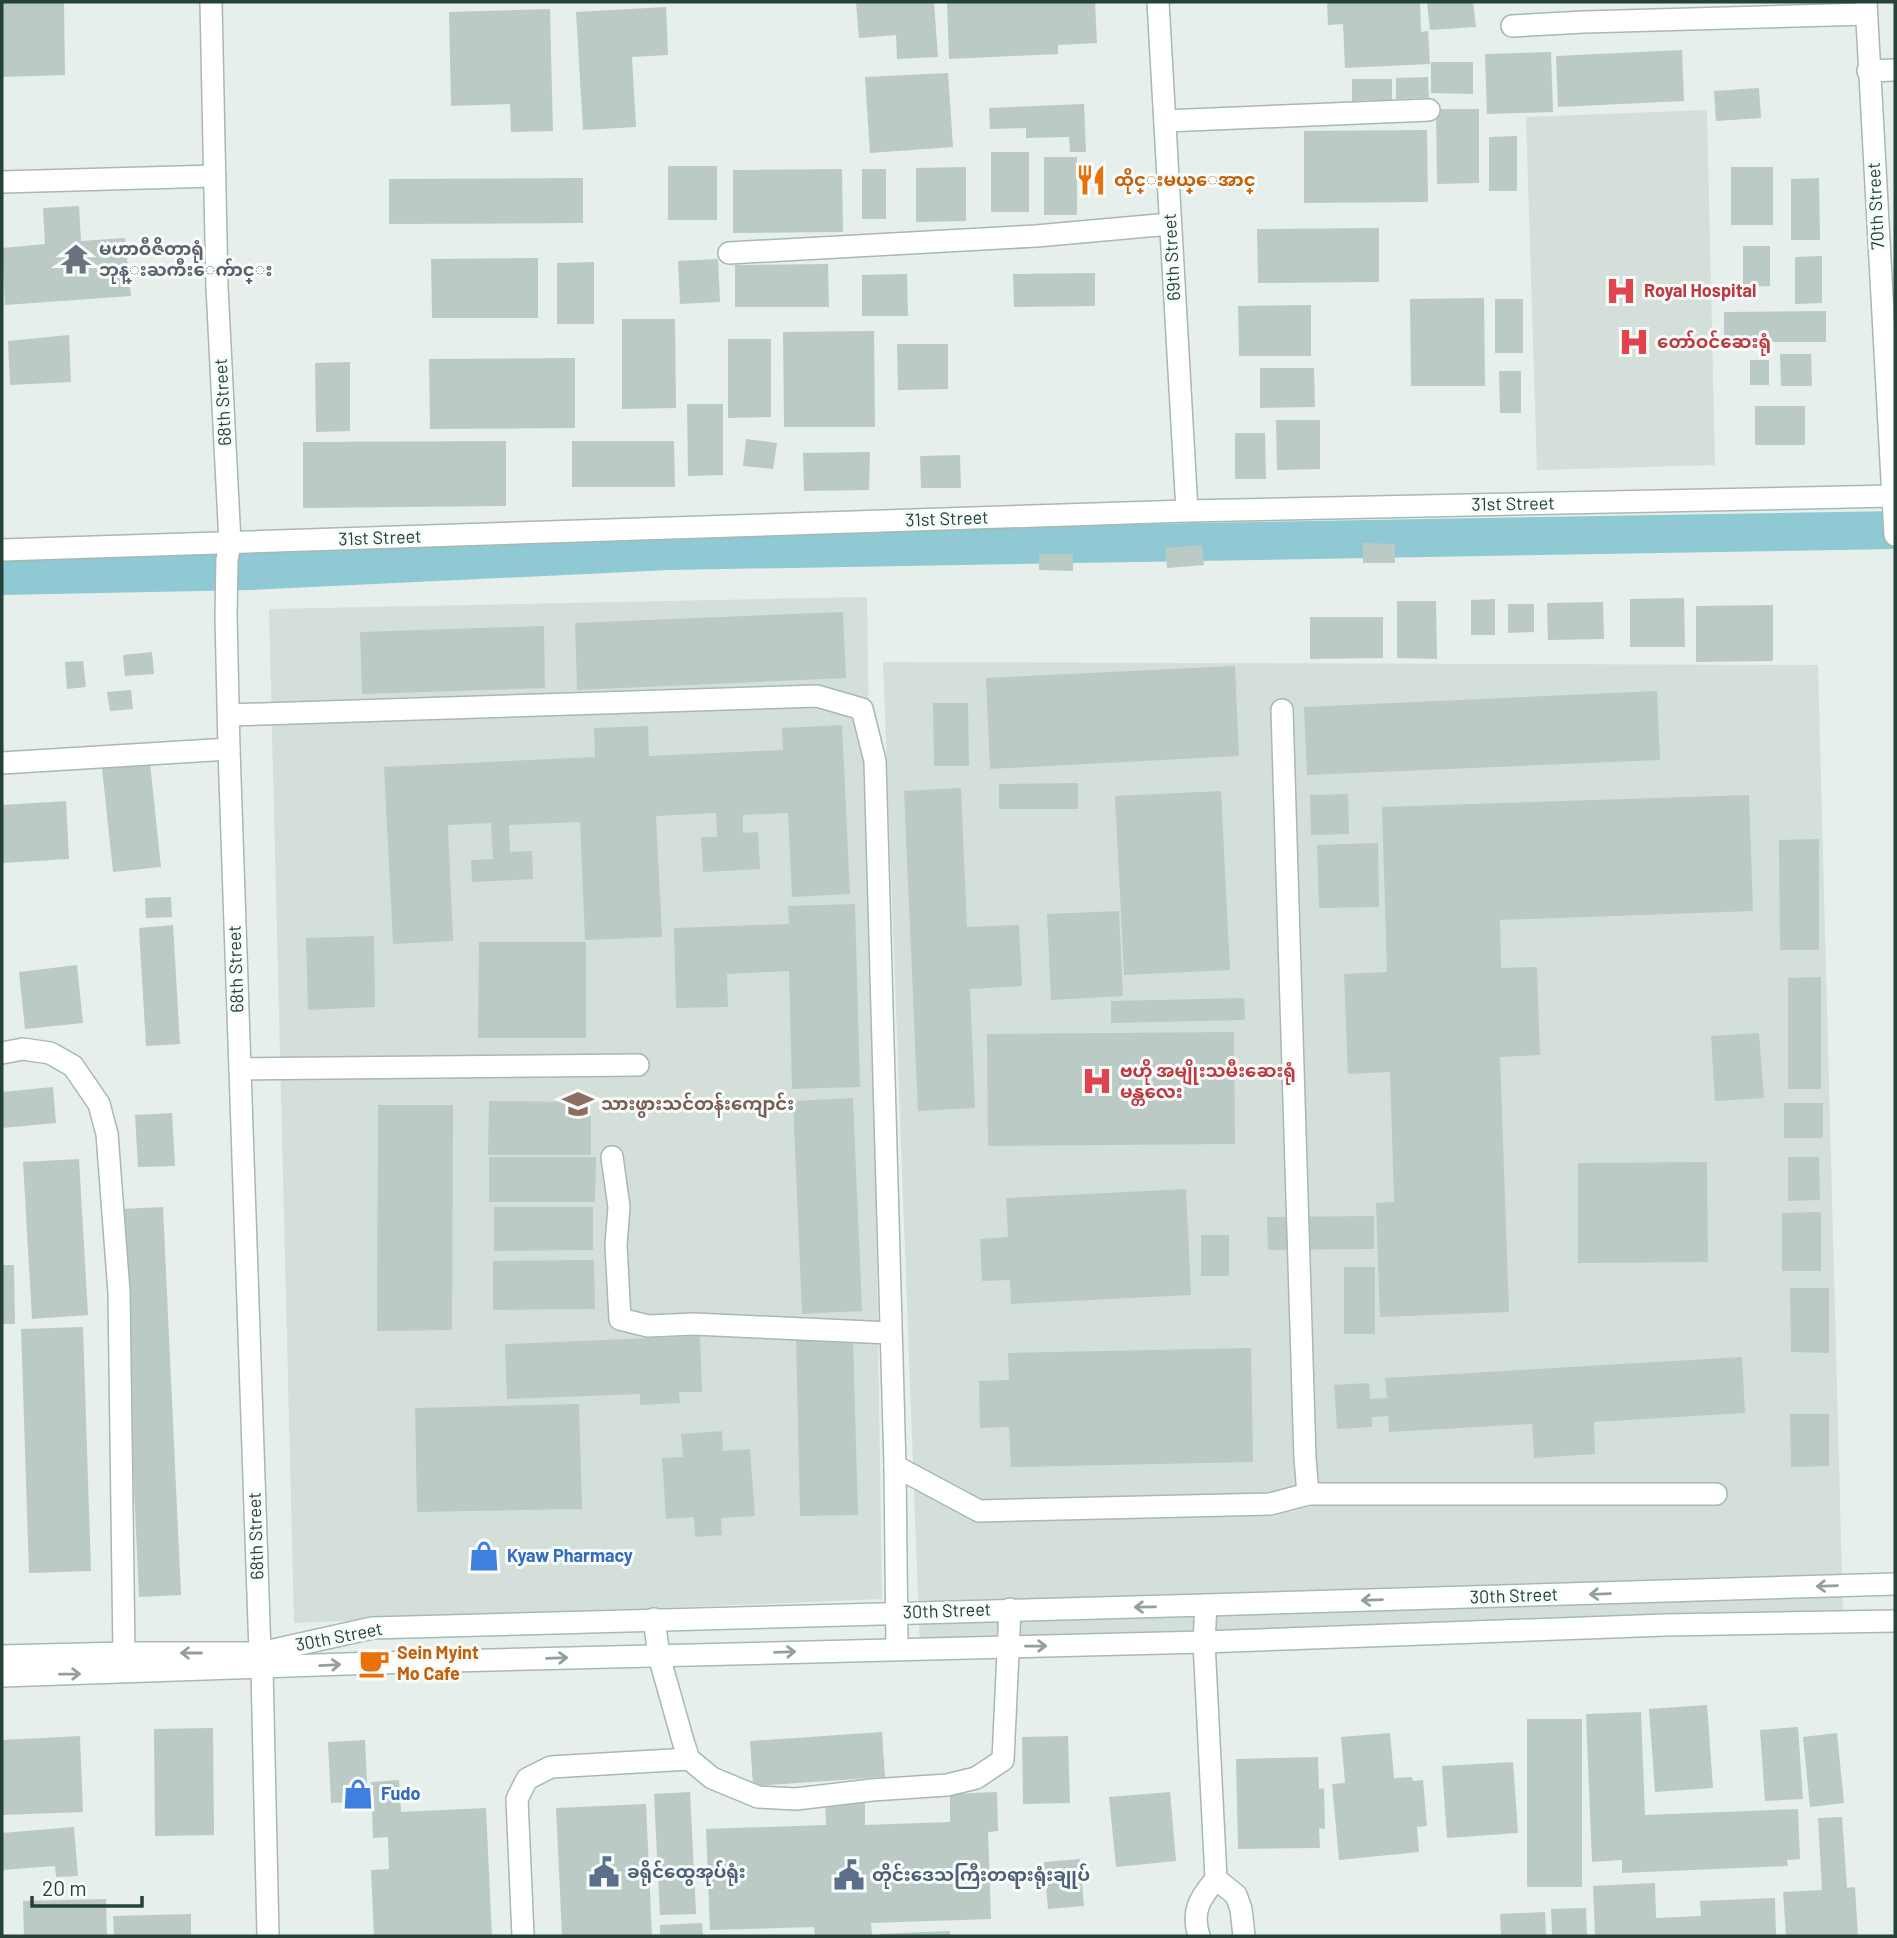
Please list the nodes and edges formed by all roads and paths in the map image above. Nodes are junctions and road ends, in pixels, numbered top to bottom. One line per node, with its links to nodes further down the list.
1 (211, 2): 9 (street, 68th Street)
2 (1158, 2): 8 (street, 69th Street)
3 (1866, 8): 4 (street); 6 (street, 70th Street)
4 (1512, 26)
5 (1895, 70): 6 (street)
6 (1868, 71): 13 (street, 70th Street)
7 (1429, 110): 8 (street)
8 (1165, 121): 11 (street, 69th Street)
9 (215, 176): 10 (street); 18 (street, 68th Street)
10 (2, 182)
11 (1170, 224): 12 (street); 14 (street, 69th Street)
12 (729, 253)
13 (1892, 496): 14 (street, 31st Street); 15 (street, 70th Street)
14 (1187, 511): 18 (street, 31st Street)
15 (1895, 526): 16 (street, 70th Street)
16 (1895, 535)
17 (2, 550): 18 (street, 31st Street)
18 (228, 552): 20 (street, 68th Street)
19 (1282, 710): 29 (street)
20 (229, 715): 21 (street, 68th Street); 27 (street)
21 (229, 749): 22 (street); 25 (street, 68th Street)
22 (2, 764)
23 (2, 1054): 41 (street)
24 (638, 1065): 25 (street)
25 (240, 1069): 45 (street, 68th Street)
26 (612, 1157): 27 (street)
27 (890, 1333): 28 (street)
28 (895, 1466): 29 (street); 34 (street)
29 (1308, 1494): 30 (street)
30 (1716, 1494)
31 (1895, 1584): 32 (street, 30th Street, one-way to 32)
32 (1206, 1605): 33 (street, 30th Street, one-way to 33); 38 (street)
33 (1010, 1609): 34 (street, 30th Street); 39 (street)
34 (898, 1613): 35 (street, 30th Street); 40 (street)
35 (654, 1619): 37 (street, 30th Street); 43 (street)
36 (1895, 1621): 38 (street, 30th Street)
37 (515, 1623): 44 (street); 45 (street, 30th Street)
38 (1204, 1642): 39 (street, 30th Street, one-way to 38); 48 (street)
39 (1008, 1647): 40 (street, 30th Street); 47 (street)
40 (897, 1649): 43 (street, 30th Street, one-way to 40)
41 (124, 1653): 42 (street, 30th Street); 45 (street, 30th Street, one-way to 41)
42 (2, 1656)
43 (659, 1656): 44 (street, 30th Street, one-way to 43); 47 (street)
44 (514, 1660): 45 (street, 30th Street, one-way to 44)
45 (261, 1661): 46 (street, 30th Street, one-way to 45); 49 (street, 68th Street)
46 (2, 1676)
47 (690, 1759): 50 (street)
48 (1216, 1879): 51 (street); 52 (street)
49 (268, 1936)
50 (523, 1936)
51 (1199, 1936)
52 (1244, 1936)

